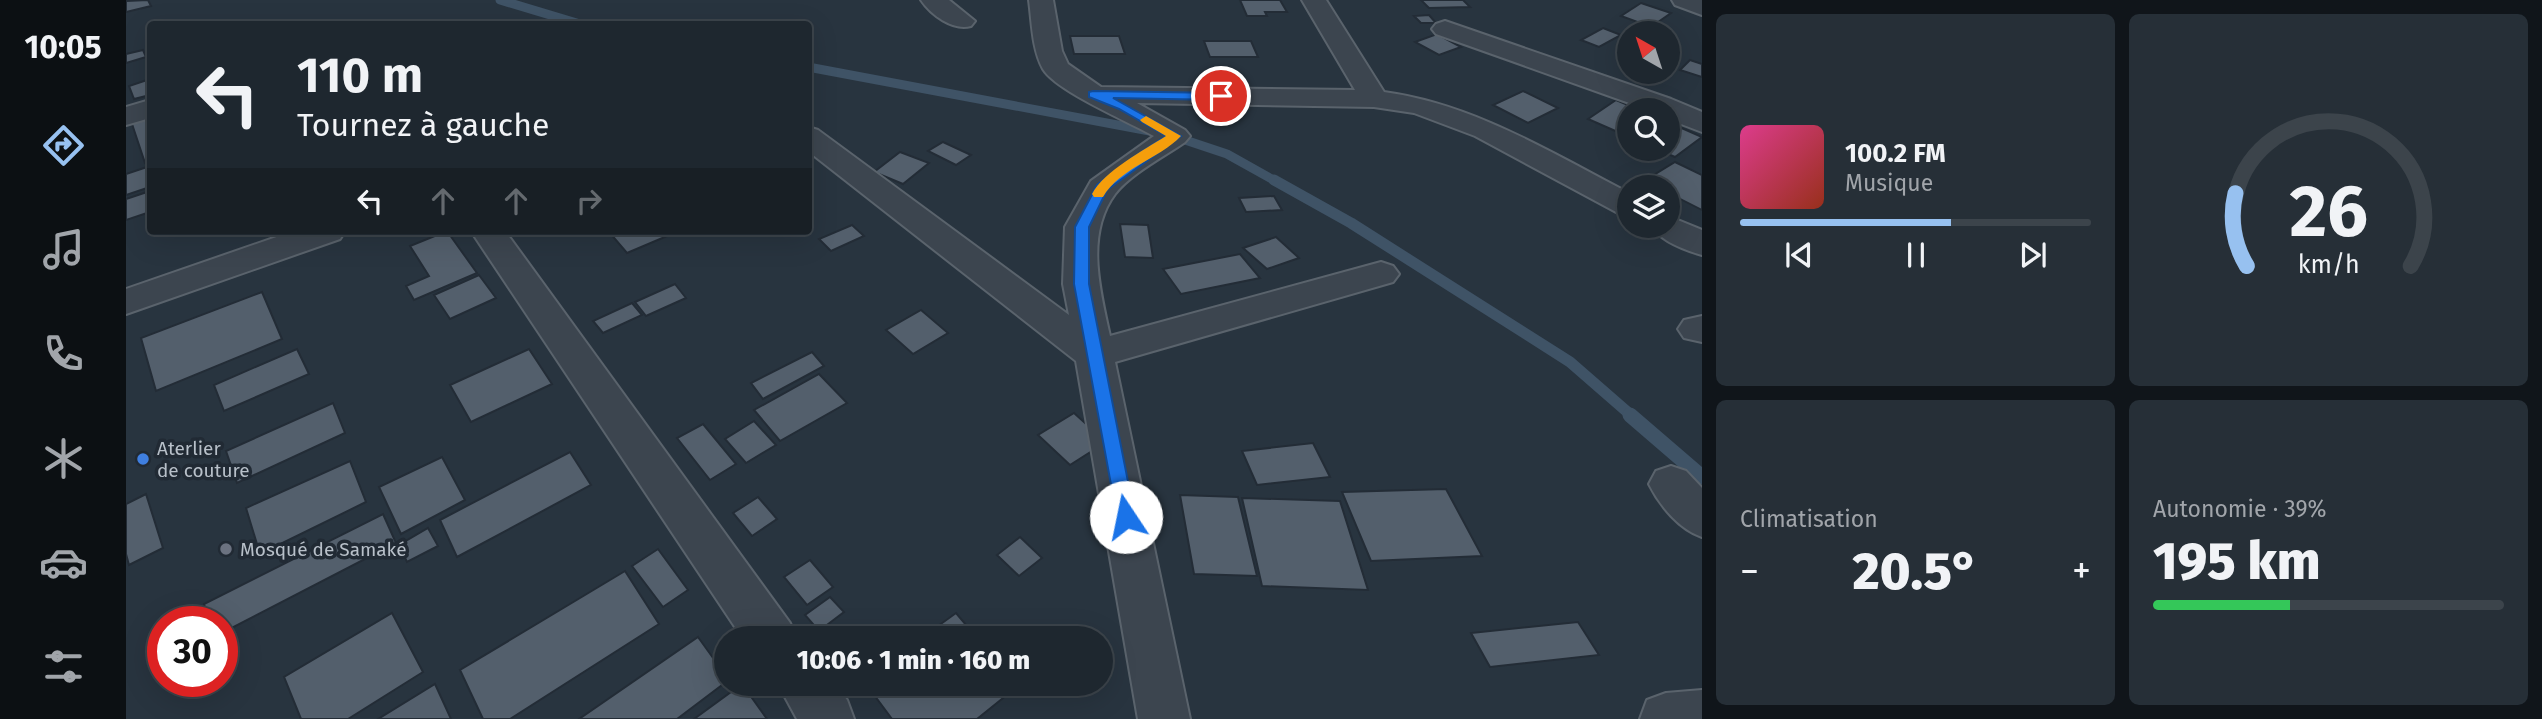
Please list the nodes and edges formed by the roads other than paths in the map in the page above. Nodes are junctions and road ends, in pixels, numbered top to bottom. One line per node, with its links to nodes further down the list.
1 (933, 0): 6 (street)
2 (1041, 0): 8 (street)
3 (1314, 0): 9 (street)
4 (1684, 0): 5 (street)
5 (1702, 8)
6 (962, 21)
7 (1445, 29): 12 (street)
8 (1093, 94): 9 (street); 21 (street)
9 (1374, 99): 14 (street)
10 (147, 110): 11 (street)
11 (126, 116)
12 (1702, 123)
13 (812, 139): 21 (street)
14 (1617, 200)
15 (1680, 232): 18 (street)
16 (317, 235): 20 (street)
17 (491, 235): 24 (street)
18 (1702, 244)
19 (1381, 274): 21 (street)
20 (126, 302)
21 (1094, 354): 26 (street)
22 (1671, 484): 23 (street)
23 (1702, 518)
24 (763, 626)
25 (812, 696): 28 (street)
26 (1159, 715)
27 (1702, 716): 29 (street)
28 (828, 719)
29 (1666, 719)

